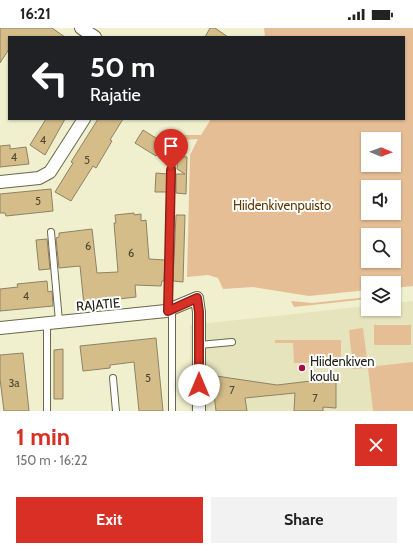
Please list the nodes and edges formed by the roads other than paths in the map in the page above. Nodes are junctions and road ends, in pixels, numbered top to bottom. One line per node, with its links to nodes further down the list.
1 (81, 28): 2 (street)
2 (93, 36)
3 (83, 120): 5 (street)
4 (172, 157): 7 (lane)
5 (0, 182)
6 (51, 232): 8 (lane)
7 (170, 310): 8 (street, RAJATIE); 11 (street, RAJATIE); 15 (lane)
8 (53, 322): 9 (street, RAJATIE); 13 (lane)
9 (0, 328)
10 (232, 342): 11 (lane)
11 (199, 345): 16 (street)
12 (113, 378): 14 (lane)
13 (47, 411)
14 (116, 411)
15 (172, 411)
16 (199, 411)

